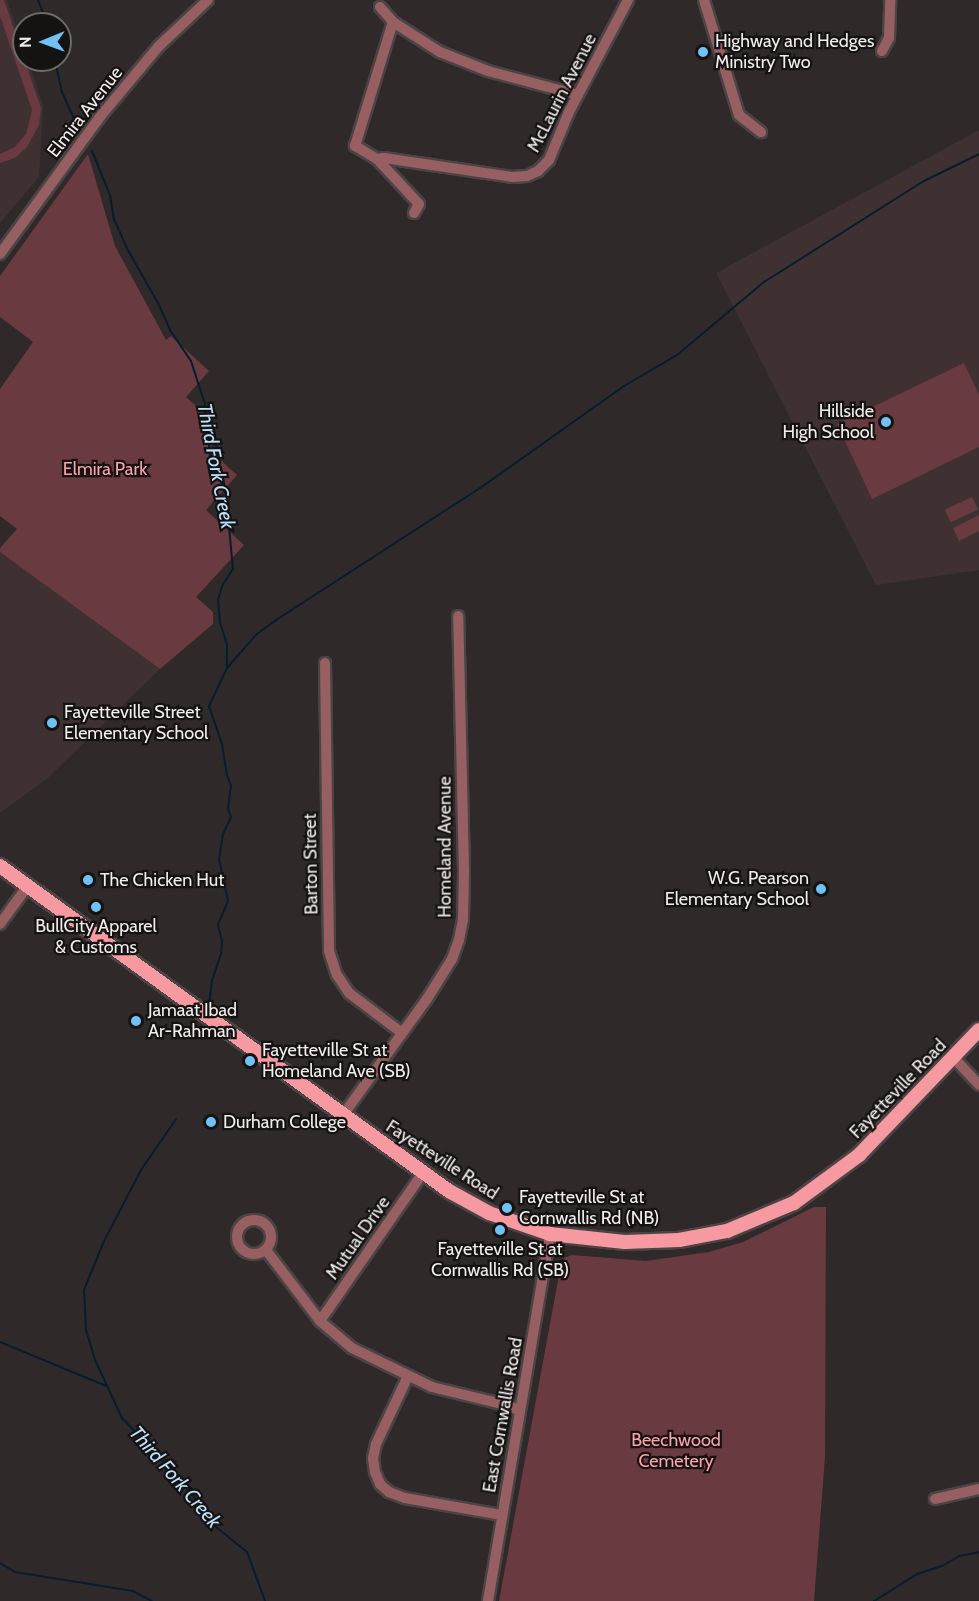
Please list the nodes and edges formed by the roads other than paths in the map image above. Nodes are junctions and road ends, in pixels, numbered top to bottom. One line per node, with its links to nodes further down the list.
1 (208, 0): 12 (street, Elmira Avenue)
2 (628, 0): 8 (street, McLaurin Avenue)
3 (704, 0): 9 (street)
4 (890, 0): 7 (street)
5 (380, 7): 6 (street)
6 (393, 22): 8 (street); 10 (street)
7 (882, 51)
8 (578, 95): 10 (street, McLaurin Avenue)
9 (761, 132)
10 (381, 163): 11 (street)
11 (414, 213)
12 (0, 255)
13 (458, 616): 19 (street, Homeland Avenue)
14 (325, 663): 19 (street, Barton Street)
15 (0, 866): 16 (main road, Fayetteville Road)
16 (27, 887): 17 (street); 22 (main road, Fayetteville Road)
17 (0, 924)
18 (979, 1030): 20 (main road, Fayetteville Road)
19 (402, 1034): 22 (street, Homeland Avenue)
20 (953, 1057): 21 (street); 24 (main road, Fayetteville Road)
21 (979, 1084)
22 (343, 1115): 23 (main road, Fayetteville Road)
23 (423, 1173): 24 (main road, Fayetteville Road); 26 (street, Mutual Drive)
24 (550, 1234): 28 (street, East Cornwallis Road)
25 (266, 1250): 26 (street)
26 (320, 1322): 27 (street)
27 (408, 1376): 28 (street); 31 (street)
28 (520, 1411): 31 (street, East Cornwallis Road)
29 (979, 1489): 30 (street)
30 (935, 1499)
31 (501, 1515): 32 (street, East Cornwallis Road)
32 (488, 1601)

